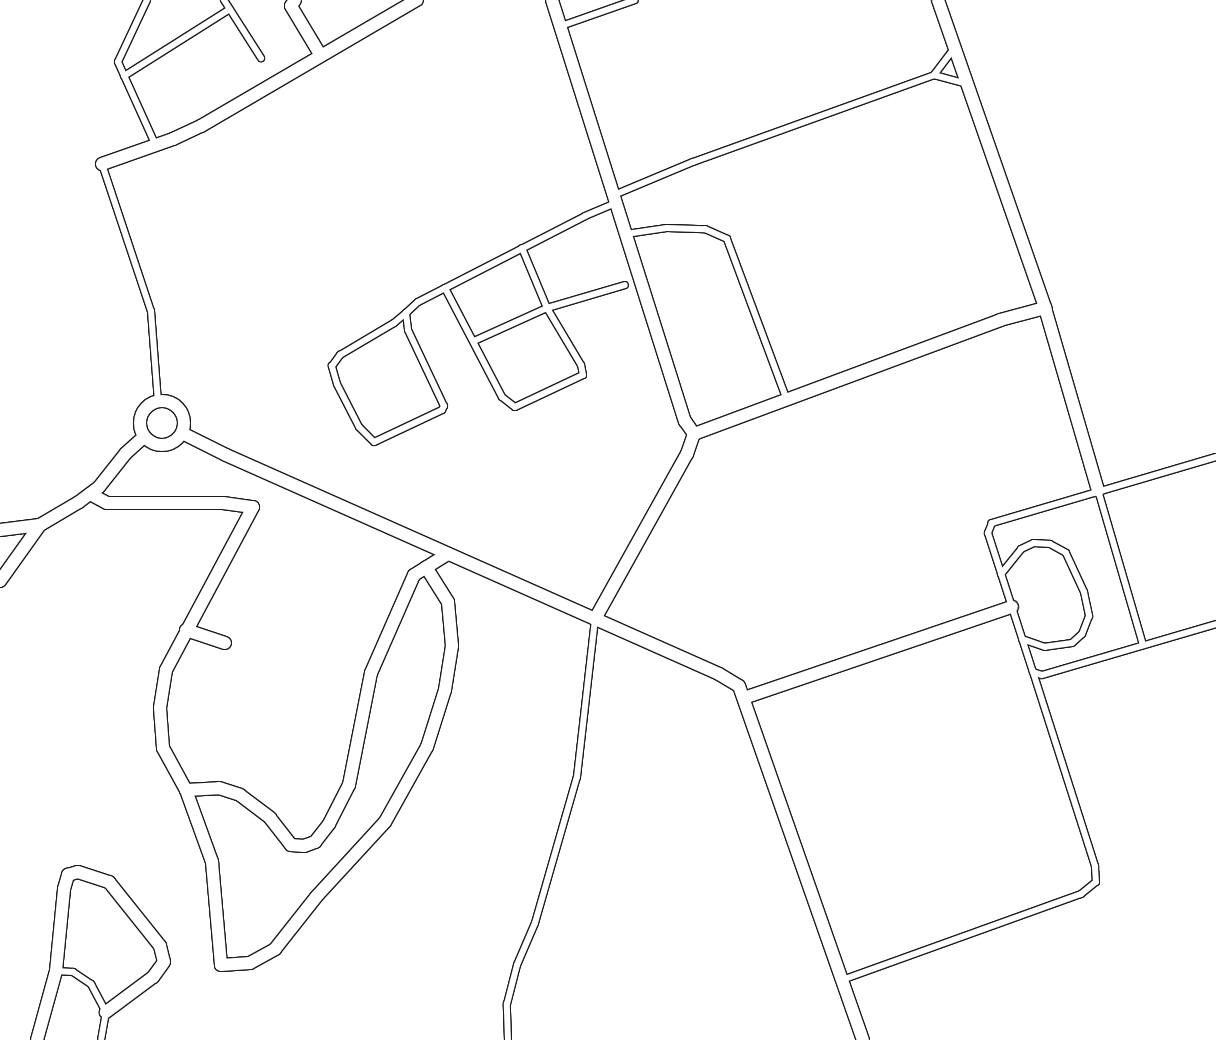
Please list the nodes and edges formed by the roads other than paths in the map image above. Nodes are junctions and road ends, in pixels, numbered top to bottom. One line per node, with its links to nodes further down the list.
1 (147, 0): 14 (lane)
2 (224, 0): 8 (lane)
3 (295, 0): 11 (street)
4 (417, 0): 11 (street)
5 (552, 0): 9 (street)
6 (635, 0): 9 (lane)
7 (938, 0): 10 (street)
8 (230, 9): 12 (lane); 14 (lane)
9 (561, 26): 18 (street)
10 (954, 48): 13 (lane); 15 (street)
11 (321, 56): 16 (street)
12 (261, 58)
13 (934, 75): 15 (lane); 18 (lane)
14 (124, 76): 16 (lane)
15 (967, 84): 24 (street)
16 (156, 146): 17 (street)
17 (102, 164): 28 (lane)
18 (615, 199): 19 (street); 20 (lane)
19 (626, 234): 27 (lane); 30 (street)
20 (522, 248): 22 (lane); 23 (lane)
21 (625, 285): 23 (lane)
22 (445, 288): 25 (lane); 26 (lane)
23 (547, 308): 26 (lane); 26 (lane)
24 (1045, 308): 27 (street); 33 (street)
25 (406, 312): 25 (lane)
26 (474, 341)
27 (786, 398): 30 (street)
28 (158, 401): 29 (street); 31 (street)
29 (182, 433): 31 (street); 37 (street)
30 (694, 434): 42 (street)
31 (144, 437): 34 (street)
32 (1216, 457): 33 (lane)
33 (1098, 490): 39 (lane); 47 (lane)
34 (90, 494): 35 (street); 44 (street)
35 (40, 525): 36 (street); 40 (street)
36 (0, 530)
37 (448, 554): 38 (street); 42 (street)
38 (426, 567): 50 (street); 50 (street)
39 (1001, 574): 41 (lane); 45 (lane)
40 (0, 581)
41 (1012, 607): 45 (lane); 49 (street)
42 (595, 619): 49 (street); 56 (lane)
43 (1216, 624): 47 (lane)
44 (186, 630): 46 (street); 50 (street)
45 (1022, 639): 48 (lane)
46 (225, 643)
47 (1143, 645): 48 (lane)
48 (1033, 672): 52 (lane)
49 (744, 698): 52 (street)
50 (186, 790)
51 (56, 971): 53 (lane); 53 (street); 55 (street)
52 (842, 980): 57 (street)
53 (106, 1012): 54 (lane)
54 (100, 1039)
55 (37, 1040)
56 (508, 1040)
57 (863, 1040)

